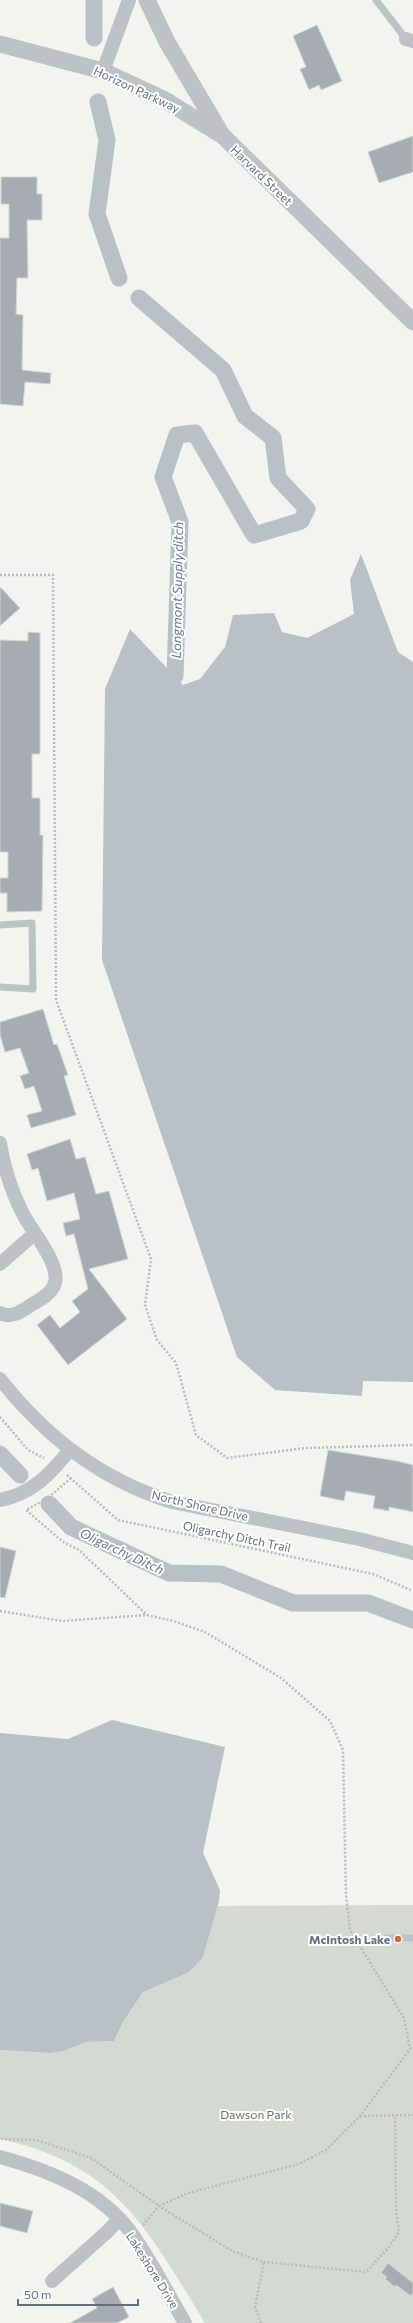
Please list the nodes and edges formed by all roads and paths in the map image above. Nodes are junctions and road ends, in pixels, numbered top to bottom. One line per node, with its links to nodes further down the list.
1 (129, 0): 6 (street)
2 (147, 0): 7 (street, Harvard Street)
3 (376, 0): 4 (lane)
4 (410, 40)
5 (0, 44): 6 (street, Horizon Parkway)
6 (103, 71): 7 (street, Horizon Parkway)
7 (222, 135): 8 (street, Harvard Street)
8 (411, 316)
9 (0, 575): 18 (path)
10 (0, 925): 11 (lane)
11 (0, 988)
12 (0, 1143): 13 (street)
13 (34, 1234): 14 (street); 15 (street)
14 (0, 1264)
15 (0, 1313)
16 (0, 1379): 19 (street, North Shore Drive)
17 (0, 1417): 20 (path, Oligarchy Ditch Trail)
18 (413, 1445)
19 (69, 1451): 20 (street); 23 (street, North Shore Drive)
20 (57, 1467): 21 (path, Oligarchy Ditch Trail); 22 (street)
21 (70, 1478): 24 (path, Oligarchy Ditch Trail); 26 (path)
22 (0, 1500)
23 (413, 1554)
24 (413, 1591)
25 (0, 1611): 26 (path)
26 (147, 1615): 29 (path)
27 (387, 1938): 28 (lane); 29 (path)
28 (413, 1938)
29 (359, 1946): 32 (path)
30 (395, 2115): 31 (path); 32 (path); 38 (path)
31 (413, 2115)
32 (360, 2116): 35 (path)
33 (0, 2139): 35 (path)
34 (0, 2156): 36 (street, Lakeshore Drive)
35 (160, 2206): 37 (path); 38 (path)
36 (119, 2219): 37 (street, Lakeshore Drive); 39 (street, Lakeshore Drive)
37 (132, 2233): 40 (street, Lakeshore Drive)
38 (264, 2262): 41 (path)
39 (52, 2281)
40 (185, 2323)
41 (261, 2323)

